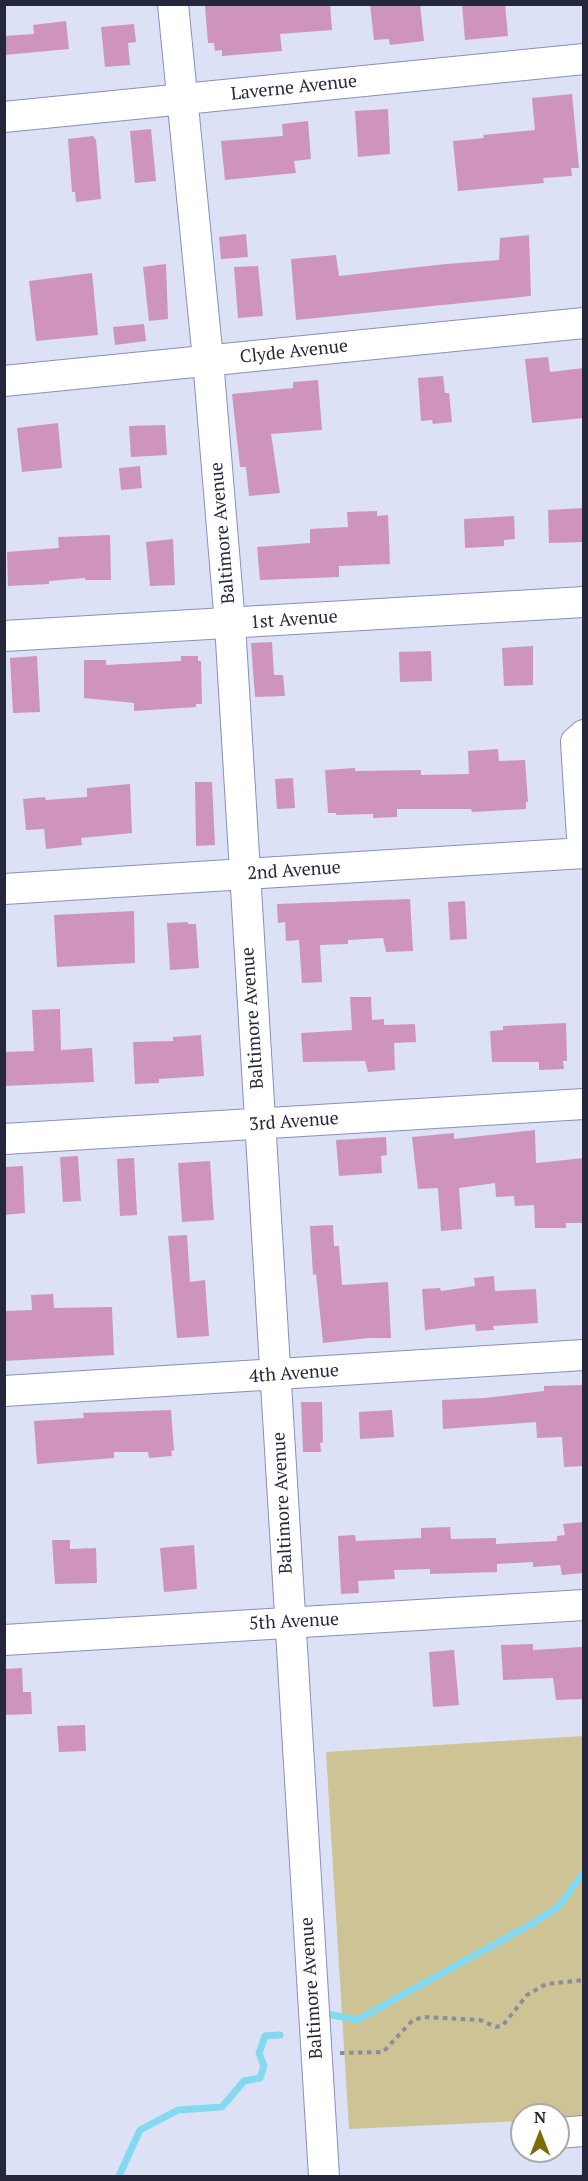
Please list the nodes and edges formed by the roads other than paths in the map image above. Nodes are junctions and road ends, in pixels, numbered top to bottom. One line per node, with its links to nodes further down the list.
1 (173, 4): 3 (street, Baltimore Avenue)
2 (584, 59): 3 (street, Laverne Avenue)
3 (182, 99): 4 (street, Laverne Avenue); 6 (street, Baltimore Avenue)
4 (4, 117)
5 (584, 323): 6 (street, Clyde Avenue)
6 (208, 360): 7 (street, Clyde Avenue); 9 (street, Baltimore Avenue)
7 (4, 381)
8 (584, 602): 9 (street, 1st Avenue)
9 (230, 624): 10 (street, 1st Avenue); 13 (street, Baltimore Avenue)
10 (4, 636)
11 (584, 735): 12 (street)
12 (583, 853): 13 (street, 2nd Avenue)
13 (243, 875): 14 (street, 2nd Avenue); 16 (street, Baltimore Avenue)
14 (4, 889)
15 (584, 1104): 16 (street, 3rd Avenue)
16 (260, 1124): 17 (street, 3rd Avenue); 19 (street, Baltimore Avenue)
17 (4, 1139)
18 (584, 1355): 19 (street, 4th Avenue)
19 (276, 1375): 20 (street, 4th Avenue); 22 (street, Baltimore Avenue)
20 (4, 1391)
21 (584, 1605): 22 (street, 5th Avenue)
22 (290, 1622): 23 (street, 5th Avenue); 24 (street, Baltimore Avenue)
23 (4, 1640)
24 (324, 2176)

